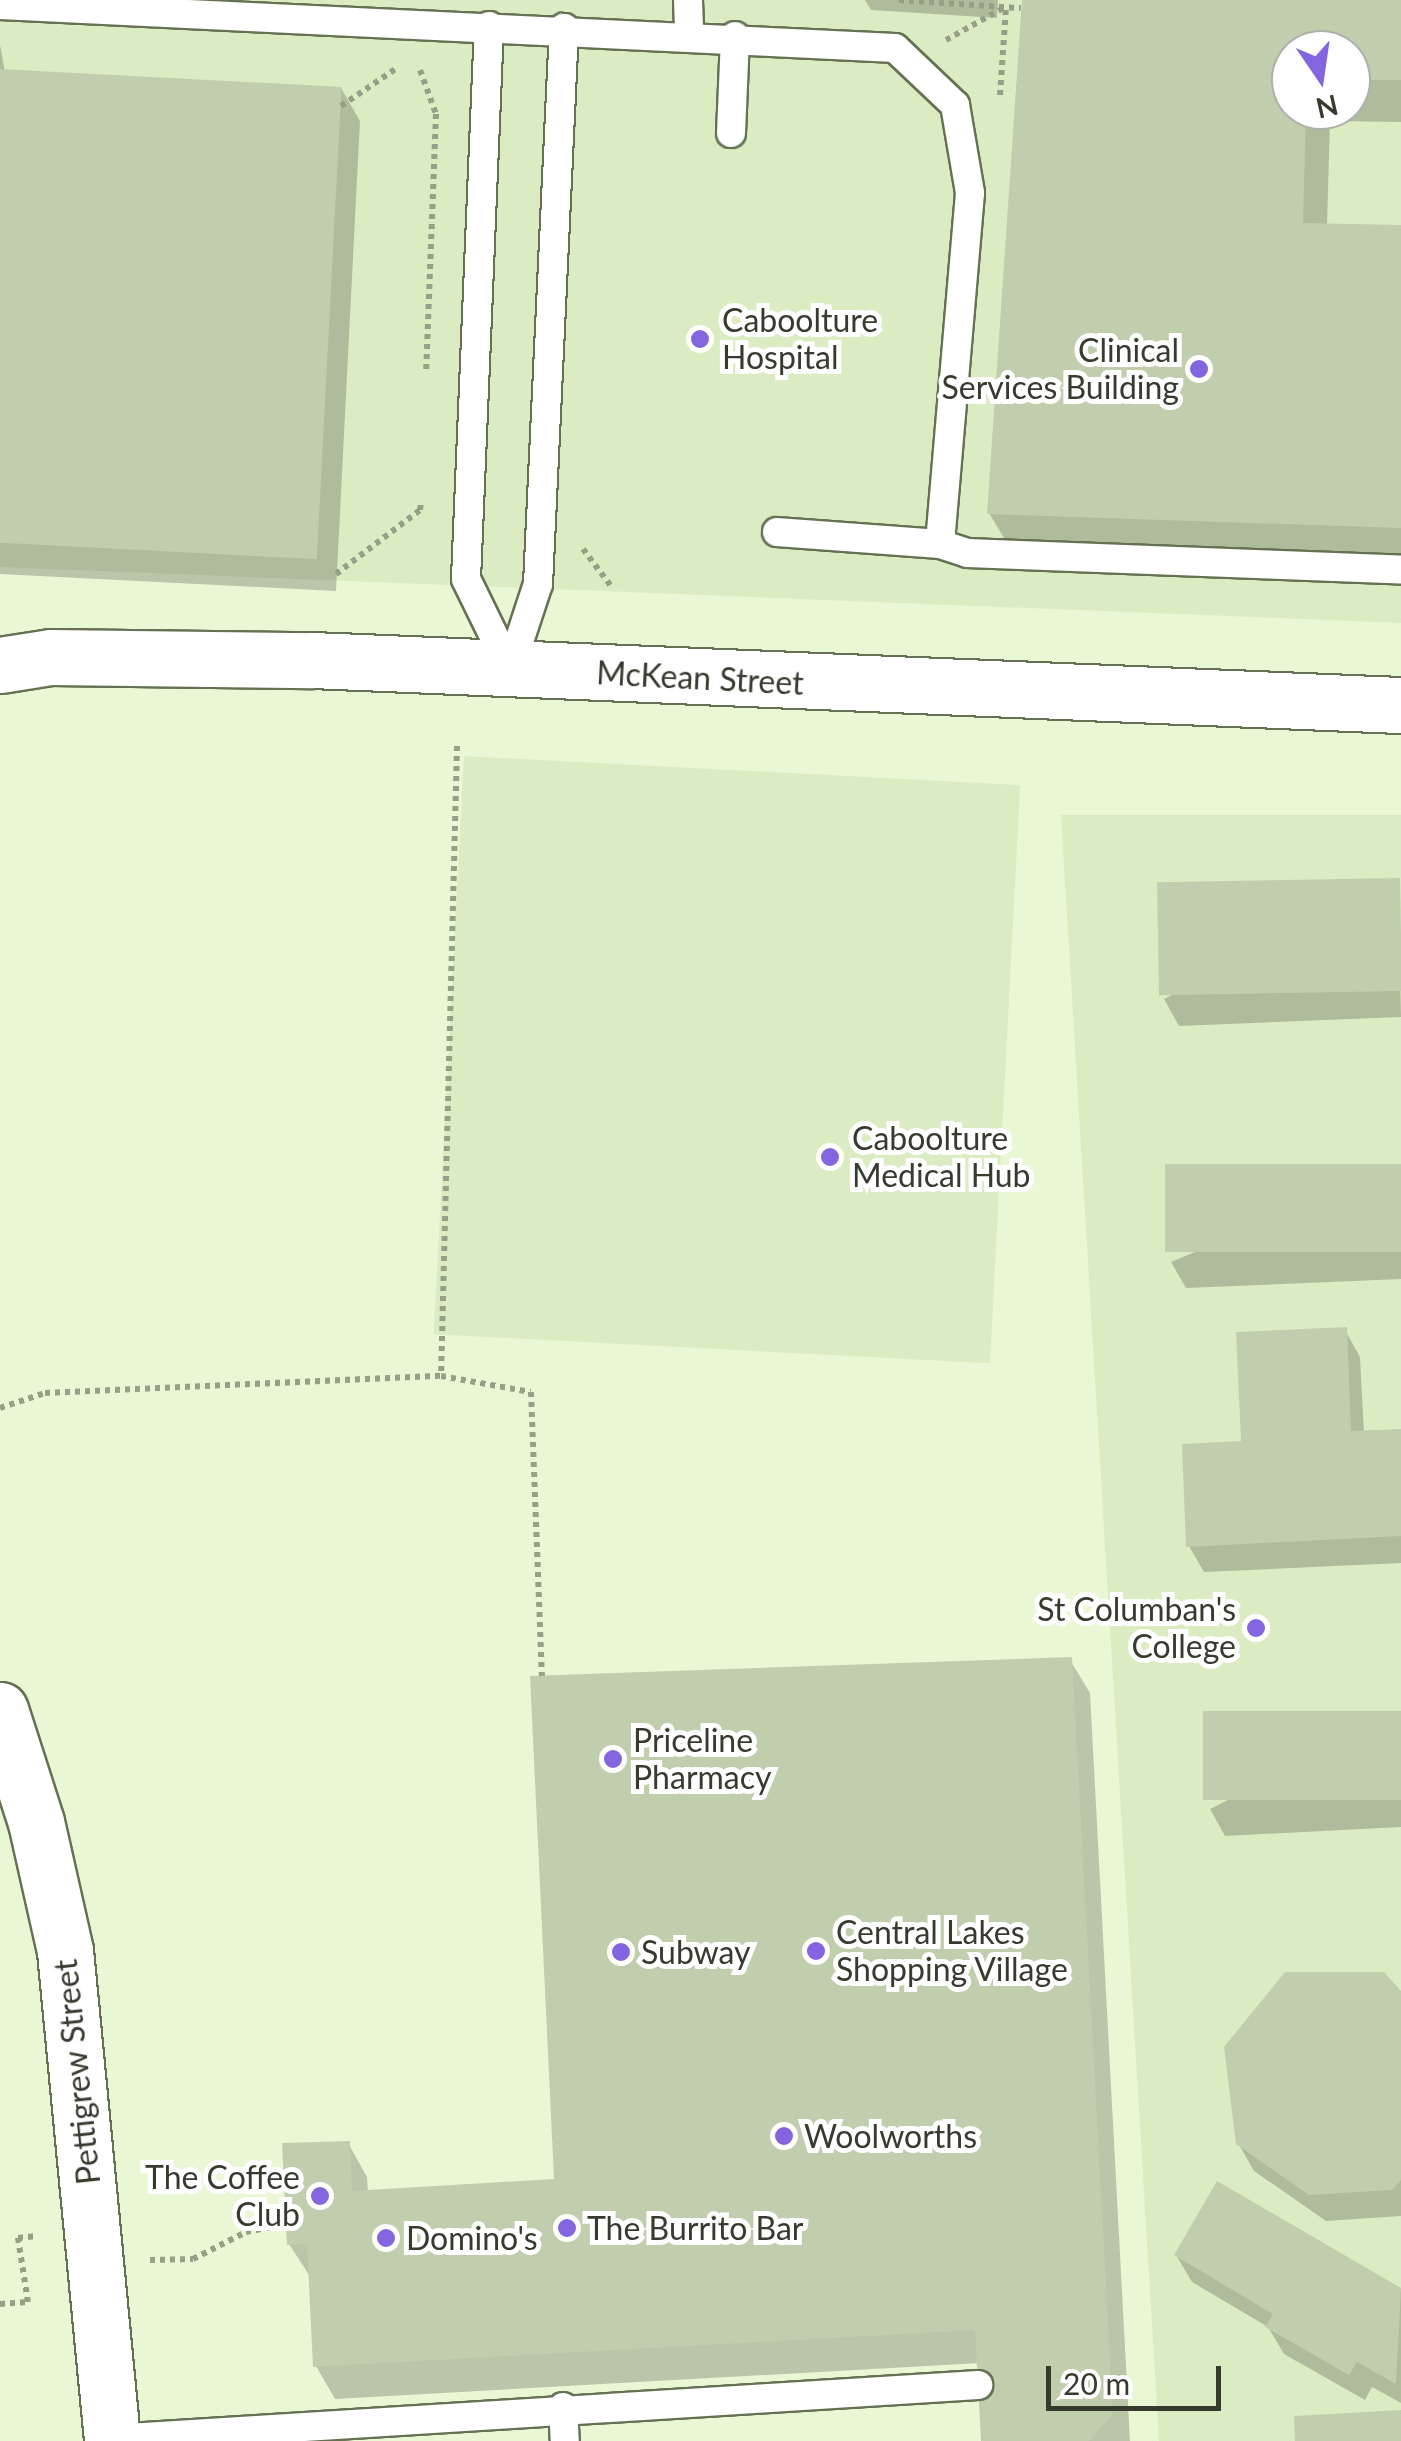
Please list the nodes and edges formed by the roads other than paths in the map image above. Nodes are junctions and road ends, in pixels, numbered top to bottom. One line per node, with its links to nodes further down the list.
1 (688, 0): 6 (lane)
2 (0, 6): 3 (lane)
3 (308, 9): 4 (lane)
4 (489, 26): 5 (lane); 13 (lane)
5 (564, 28): 6 (lane); 13 (lane)
6 (689, 34): 7 (lane)
7 (735, 36): 8 (lane); 10 (lane)
8 (732, 133)
9 (777, 532): 10 (lane)
10 (940, 544): 11 (lane)
11 (1401, 570)
12 (0, 665): 13 (main road, McKean Street)
13 (510, 669): 14 (main road, McKean Street)
14 (1401, 705)
15 (0, 1710): 18 (main road, Pettigrew Street)
16 (978, 2386): 17 (lane)
17 (562, 2407): 18 (lane); 19 (lane)
18 (112, 2440)
19 (565, 2441)

